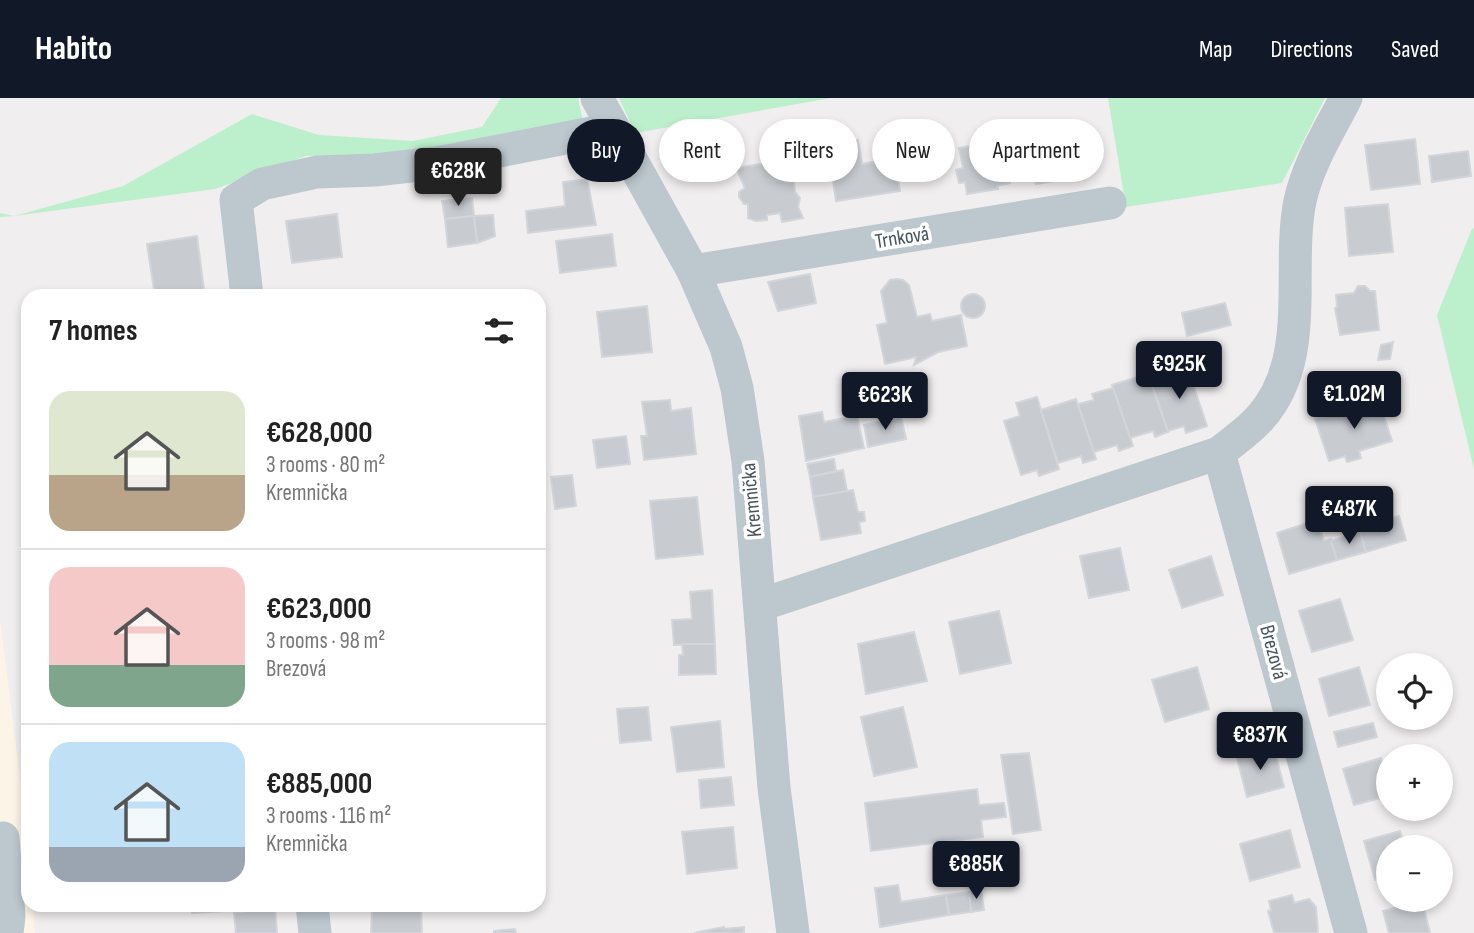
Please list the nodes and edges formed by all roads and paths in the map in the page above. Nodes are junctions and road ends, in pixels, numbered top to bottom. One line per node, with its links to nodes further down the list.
1 (597, 98): 3 (street, Kremnička)
2 (1346, 98): 9 (street)
3 (607, 119)
4 (567, 138): 8 (street)
5 (642, 182): 7 (street, Kremnička)
6 (1110, 203): 7 (street, Trnková)
7 (693, 271): 10 (street, Kremnička)
8 (246, 289)
9 (1219, 453): 10 (street); 17 (street, Brezová)
10 (760, 605): 16 (street, Kremnička)
11 (0, 839): 12 (street)
12 (3, 887): 14 (street)
13 (313, 912): 15 (street)
14 (7, 933)
15 (315, 933)
16 (793, 933)
17 (1352, 933)

